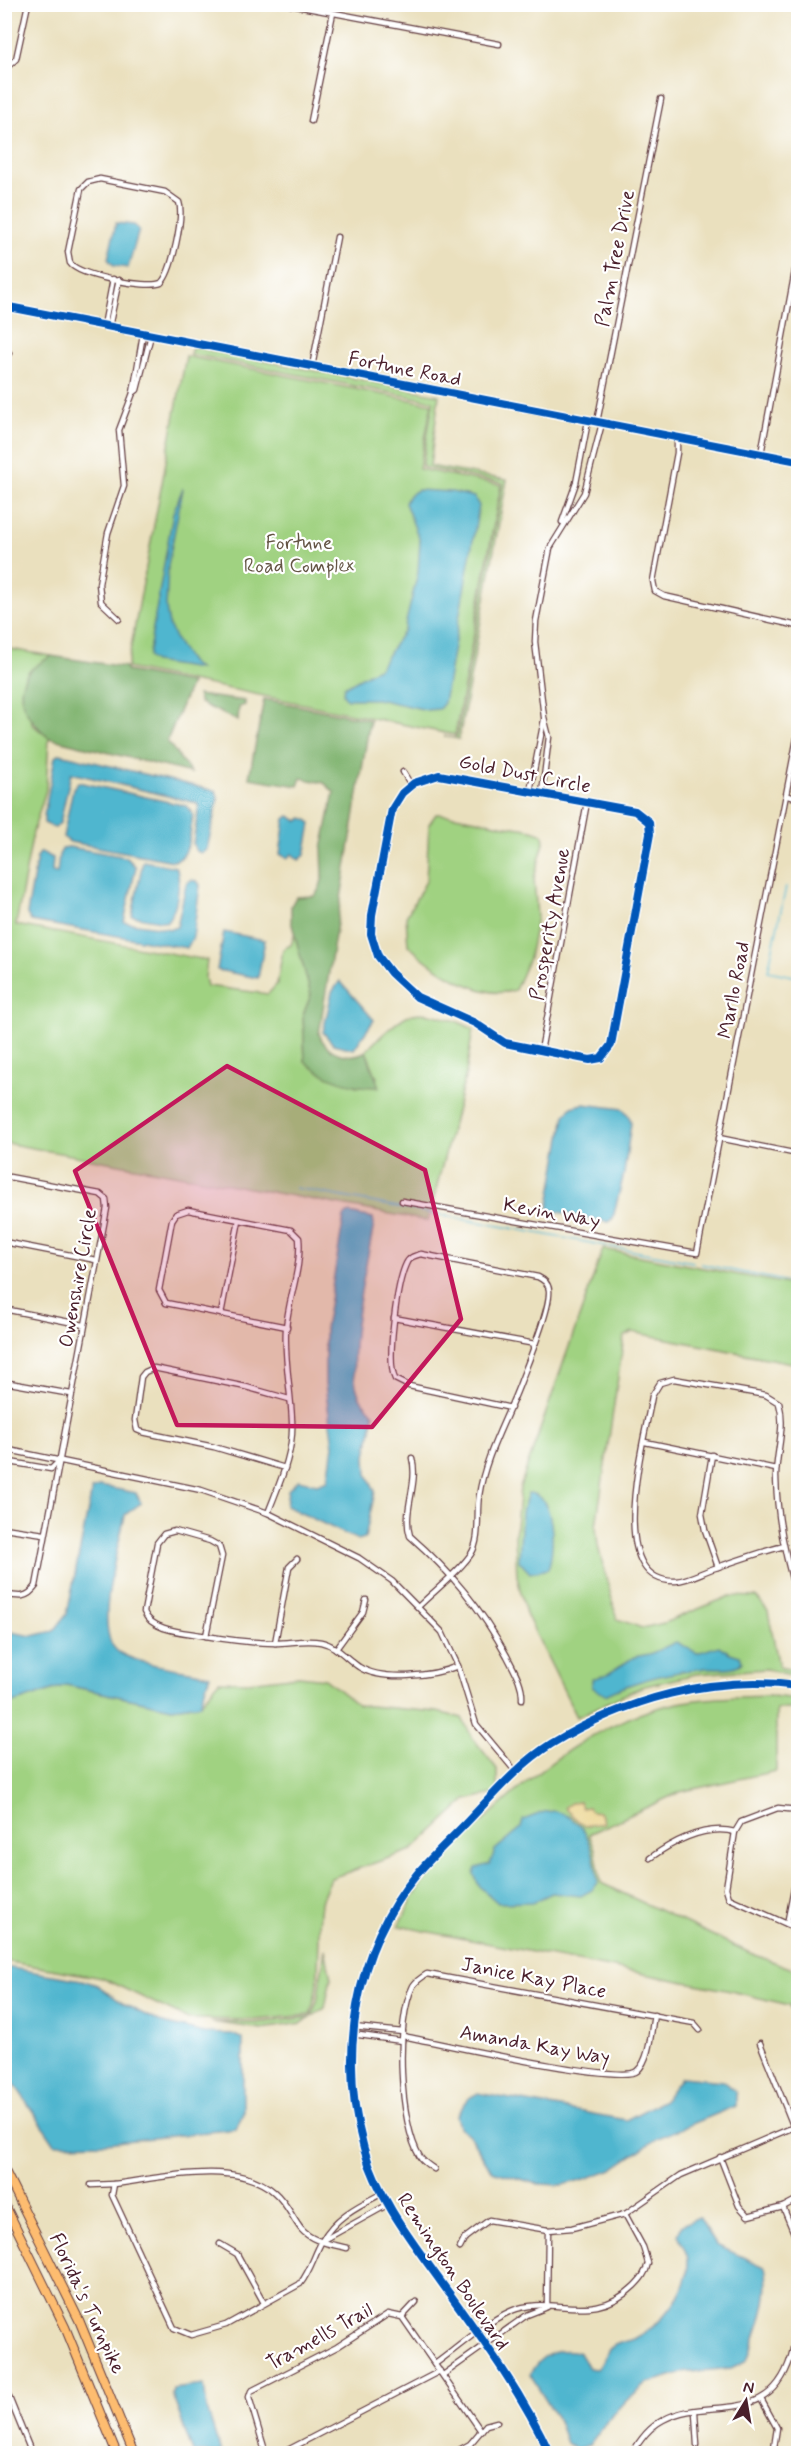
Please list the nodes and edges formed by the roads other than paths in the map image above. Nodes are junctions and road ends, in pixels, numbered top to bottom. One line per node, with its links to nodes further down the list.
1 (28, 4): 5 (street)
2 (286, 4): 3 (street)
3 (333, 13): 4 (street); 7 (street)
4 (499, 44)
5 (4, 70)
6 (661, 99): 18 (street, Palm Tree Drive)
7 (311, 121)
8 (337, 237): 15 (street)
9 (798, 255): 20 (street)
10 (116, 279): 10 (street); 12 (street)
11 (4, 306): 12 (street, Fortune Road)
12 (106, 326): 13 (street, Fortune Road)
13 (143, 334): 14 (street, Fortune Road); 16 (street)
14 (151, 335): 15 (street, Fortune Road); 16 (street)
15 (312, 367): 17 (street, Fortune Road)
16 (133, 393): 25 (street)
17 (588, 421): 18 (street, Fortune Road); 22 (street)
18 (599, 423): 19 (street, Fortune Road); 23 (street, Palm Tree Drive)
19 (677, 438): 20 (street, Fortune Road); 26 (street)
20 (761, 454): 21 (street, Fortune Road)
21 (798, 461)
22 (578, 471): 23 (street); 24 (street)
23 (590, 475): 24 (street, Palm Tree Drive)
24 (559, 530): 27 (street)
25 (119, 619)
26 (798, 626)
27 (544, 717): 31 (street); 32 (street)
28 (798, 733): 33 (street, Marllo Road)
29 (403, 772): 30 (street)
30 (411, 785): 31 (street, Gold Dust Circle); 36 (street, Gold Dust Circle)
31 (530, 791): 32 (street, Gold Dust Circle)
32 (542, 793): 35 (street, Gold Dust Circle)
33 (787, 796): 34 (street); 37 (street, Marllo Road)
34 (798, 798)
35 (586, 802): 36 (street, Prosperity Avenue); 36 (street, Gold Dust Circle)
36 (541, 1051)
37 (719, 1138): 38 (street); 43 (street, Marllo Road)
38 (798, 1154)
39 (4, 1176): 44 (street, Owenshire Circle)
40 (402, 1201): 43 (street, Kevin Way)
41 (238, 1220): 46 (street); 46 (street); 49 (street)
42 (4, 1242): 44 (street)
43 (697, 1253)
44 (96, 1260): 48 (street, Owenshire Circle)
45 (4, 1309): 48 (street)
46 (221, 1314): 49 (street)
47 (394, 1318): 50 (street); 50 (street); 54 (street)
48 (84, 1325): 52 (street, Owenshire Circle)
49 (286, 1327): 53 (street)
50 (535, 1344): 54 (street)
51 (4, 1382): 52 (street)
52 (70, 1394): 60 (street, Owenshire Circle)
53 (290, 1399): 61 (street); 61 (street)
54 (511, 1408): 69 (street)
55 (645, 1442): 57 (street); 62 (street); 68 (street)
56 (4, 1449): 60 (street)
57 (712, 1455): 62 (street); 68 (street)
58 (412, 1458): 69 (street)
59 (4, 1461): 60 (street)
60 (58, 1462): 63 (street); 65 (street, Owenshire Circle)
61 (285, 1468): 63 (street)
62 (776, 1469): 66 (street)
63 (268, 1513): 73 (street)
64 (4, 1528): 65 (street)
65 (44, 1534): 70 (street, Owenshire Circle)
66 (784, 1546): 68 (street); 71 (street)
67 (297, 1559): 75 (street)
68 (718, 1567)
69 (451, 1574): 73 (street); 79 (street)
70 (4, 1594)
71 (798, 1599)
72 (366, 1600): 76 (street)
73 (419, 1606): 77 (street)
74 (206, 1636): 74 (street); 75 (street)
75 (275, 1643): 76 (street)
76 (336, 1649): 77 (street)
77 (458, 1666): 80 (street)
78 (798, 1686): 80 (street, Remington Boulevard)
79 (522, 1700)
80 (516, 1772): 88 (street, Remington Boulevard)
81 (798, 1810): 82 (street)
82 (735, 1832): 83 (street); 85 (street)
83 (650, 1858)
84 (798, 1869): 85 (street)
85 (787, 1924): 86 (street)
86 (798, 1929)
87 (654, 2015): 89 (street, Janice Kay Place); 91 (street, Amanda Kay Way); 91 (street, Janice Kay Place)
88 (353, 2027): 90 (street, Remington Boulevard); 91 (street, Amanda Kay Way)
89 (700, 2030)
90 (352, 2034): 91 (street, Amanda Kay Way); 100 (street, Remington Boulevard)
91 (403, 2036): 97 (street, Janice Kay Place)
92 (760, 2043): 93 (street)
93 (794, 2127): 94 (street); 95 (street)
94 (798, 2138)
95 (720, 2157): 104 (street); 105 (street)
96 (4, 2169): 129 (highway, Florida's Turnpike)
97 (434, 2169)
98 (114, 2184): 99 (street); 107 (street); 113 (street)
99 (91, 2185)
100 (381, 2194): 103 (street, Remington Boulevard); 107 (street)
101 (798, 2199): 104 (street)
102 (4, 2203): 128 (highway, Florida's Turnpike)
103 (387, 2205): 107 (street); 117 (street, Remington Boulevard)
104 (783, 2207): 108 (street)
105 (625, 2214): 106 (street); 114 (street)
106 (548, 2230): 111 (street); 114 (street)
107 (321, 2242): 110 (street); 113 (street)
108 (798, 2243)
109 (220, 2244): 113 (street)
110 (347, 2248)
111 (460, 2248)
112 (416, 2302): 116 (street)
113 (264, 2304)
114 (548, 2307): 117 (street); 118 (street)
115 (798, 2316): 122 (street)
116 (402, 2317): 119 (street, Tramells Trail); 130 (street, Tramells Trail)
117 (477, 2333): 118 (street, Remington Boulevard); 119 (street)
118 (486, 2346): 120 (street); 133 (street, Remington Boulevard)
119 (435, 2364): 120 (street, Tramells Trail)
120 (441, 2373): 125 (street, Tramells Trail); 131 (street)
121 (4, 2385): 127 (street)
122 (760, 2399): 123 (street); 135 (street)
123 (695, 2412): 126 (street); 134 (street)
124 (497, 2422): 125 (street)
125 (481, 2431): 132 (street)
126 (697, 2445)
127 (32, 2454)
128 (117, 2454)
129 (134, 2454)
130 (266, 2454)
131 (280, 2454)
132 (452, 2454)
133 (550, 2454)
134 (632, 2454)
135 (773, 2454)

